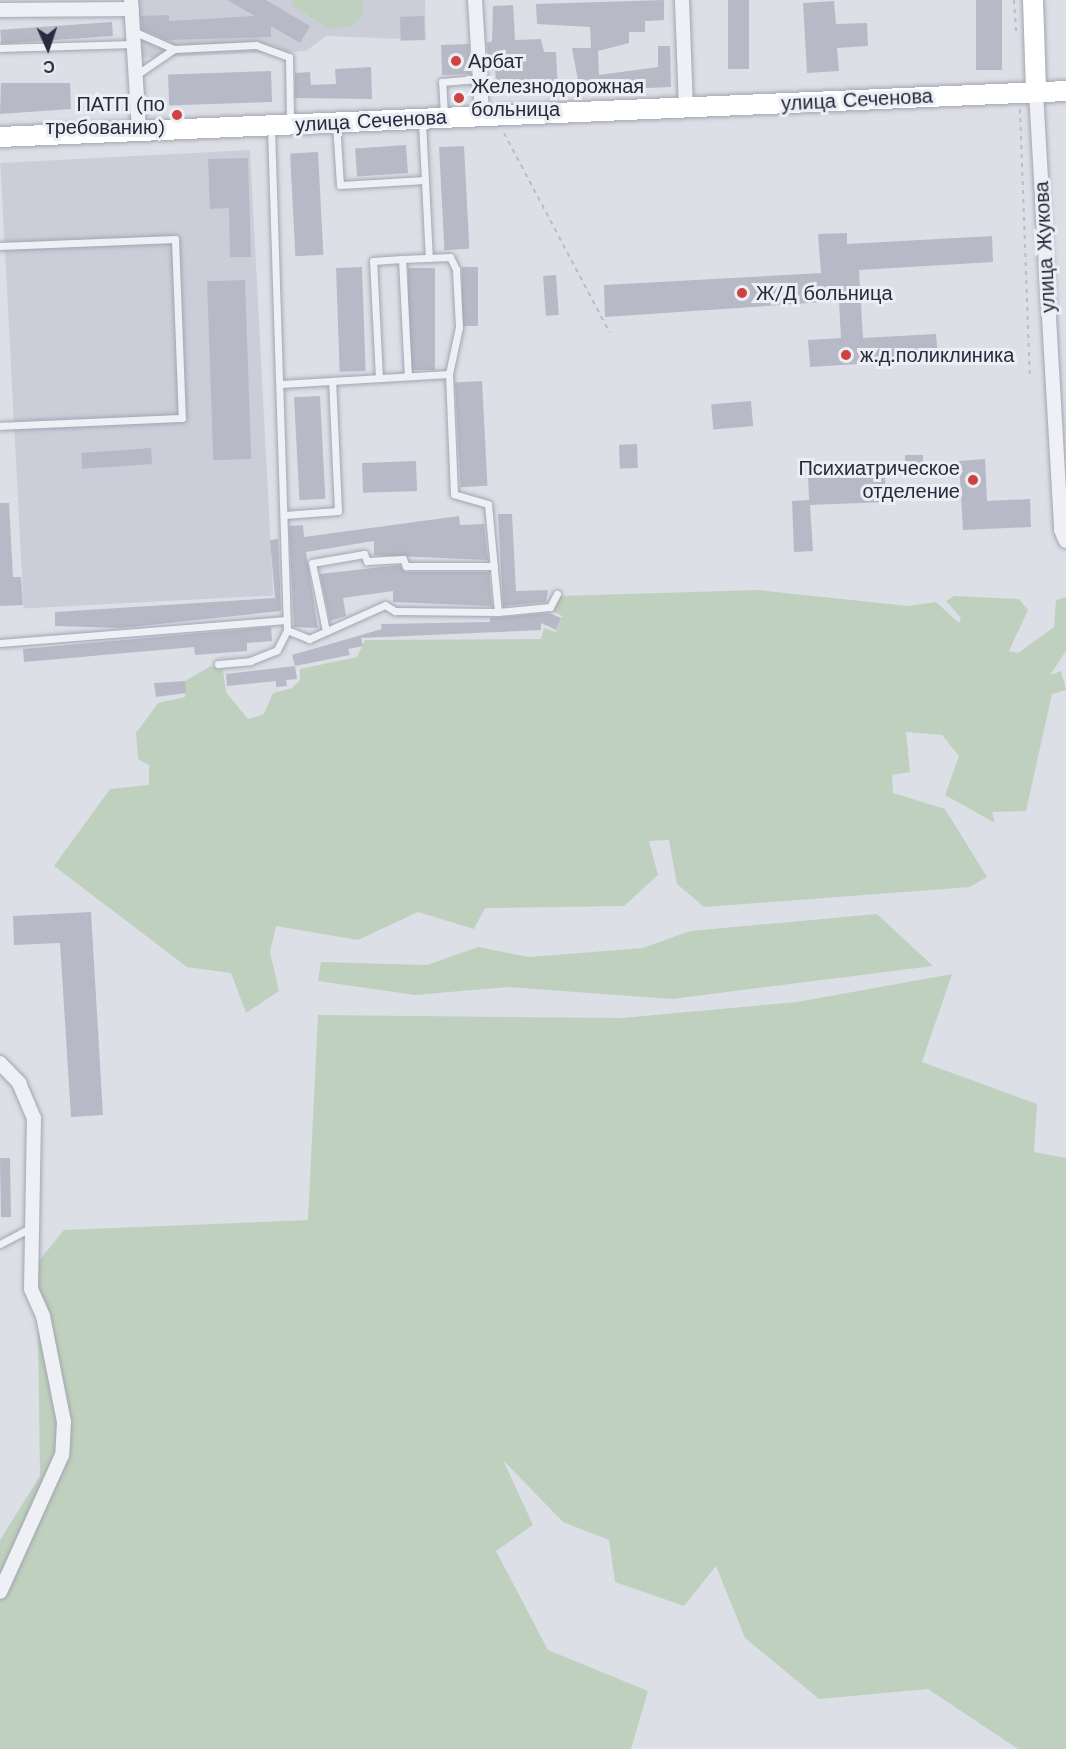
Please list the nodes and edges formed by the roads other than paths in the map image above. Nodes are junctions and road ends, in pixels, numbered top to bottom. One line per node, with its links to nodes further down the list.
1 (476, 0): 10 (street)
2 (682, 0): 13 (street)
3 (1033, 0): 12 (main road, улица Жукова)
4 (132, 5): 5 (street); 6 (street)
5 (0, 10)
6 (133, 38): 7 (lane); 8 (lane); 9 (street)
7 (0, 48)
8 (174, 49): 9 (lane); 18 (lane)
9 (135, 76): 19 (street)
10 (480, 79): 14 (street); 15 (lane)
11 (1066, 91): 12 (main road, улица Сеченова)
12 (1028, 93): 13 (main road, улица Сеченова); 31 (street, улица Жукова)
13 (686, 108): 14 (main road, улица Сеченова)
14 (482, 117): 15 (main road, улица Сеченова)
15 (444, 118): 16 (main road, улица Сеченова)
16 (422, 119): 17 (main road, улица Сеченова); 21 (lane)
17 (336, 123): 18 (main road, улица Сеченова); 21 (lane)
18 (281, 125): 19 (main road, улица Сеченова); 29 (lane)
19 (139, 131): 20 (main road, улица Сеченова)
20 (0, 138)
21 (425, 180): 23 (lane)
22 (0, 246): 30 (lane)
23 (429, 258): 24 (lane); 25 (lane)
24 (402, 259): 26 (lane); 27 (lane)
25 (449, 374): 26 (lane); 34 (lane)
26 (408, 376): 27 (lane)
27 (379, 378): 28 (lane)
28 (332, 381): 29 (lane); 32 (lane)
29 (281, 384): 32 (lane)
30 (0, 426)
31 (1063, 511): 33 (street, улица Жукова)
32 (284, 515): 37 (lane)
33 (1063, 535)
34 (494, 566): 36 (lane); 39 (lane)
35 (557, 594): 36 (lane)
36 (498, 612): 39 (lane)
37 (286, 620): 38 (lane); 40 (lane)
38 (287, 630): 39 (lane); 41 (lane)
39 (326, 631)
40 (0, 643)
41 (218, 664)
42 (0, 1063): 43 (street)
43 (34, 1225): 44 (lane); 45 (street)
44 (0, 1245)
45 (0, 1592)

